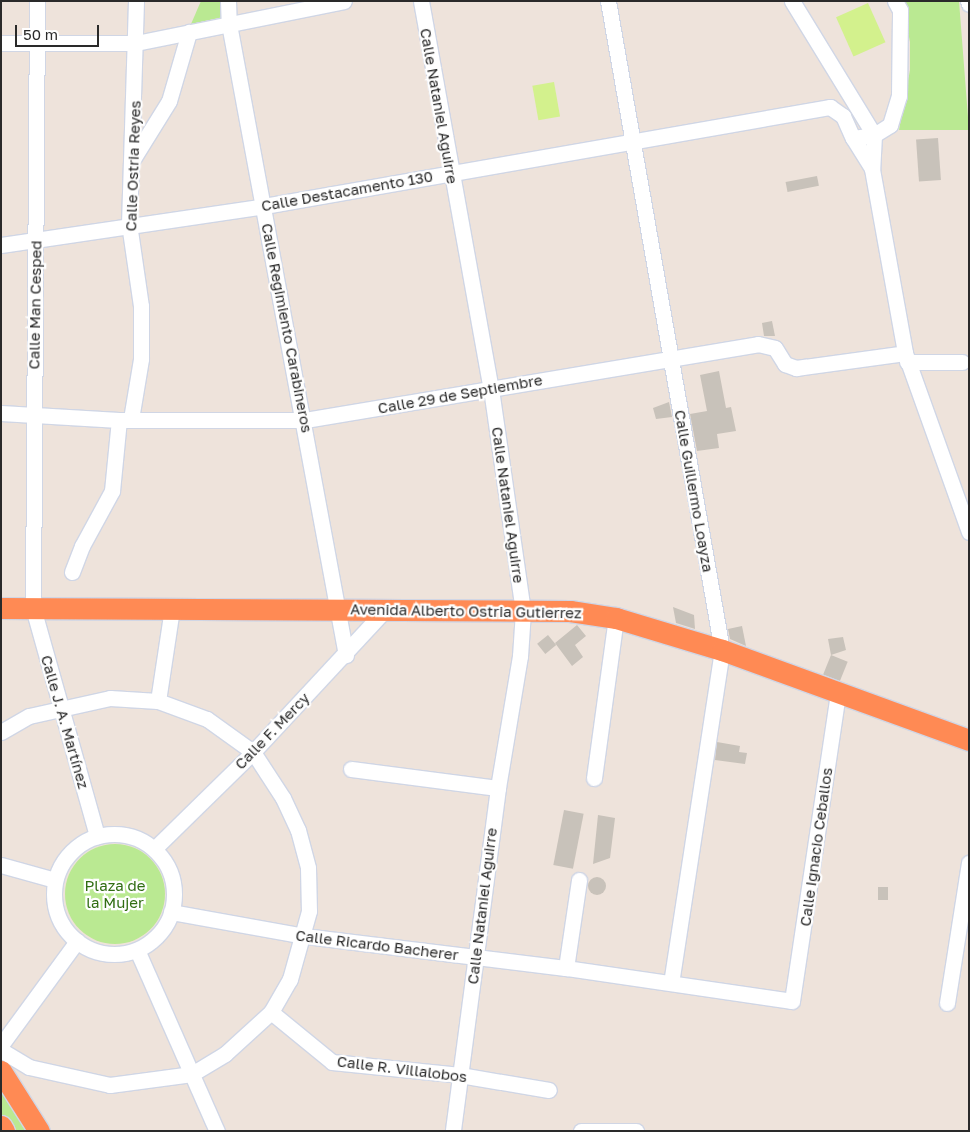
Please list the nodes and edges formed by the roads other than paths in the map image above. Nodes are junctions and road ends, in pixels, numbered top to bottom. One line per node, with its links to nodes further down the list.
1 (38, 1): 13 (street, Calle Man Cesped)
2 (136, 1): 12 (street, Calle Ostria Reyes)
3 (228, 1): 9 (street, Calle Regimiento Carabineros)
4 (344, 1): 9 (street)
5 (421, 1): 19 (street, Calle Nataniel Aguirre)
6 (608, 1): 16 (street, Calle Guillermo Loayza)
7 (792, 1): 14 (street)
8 (895, 1): 14 (street)
9 (228, 24): 10 (street); 20 (street, Calle Regimiento Carabineros)
10 (189, 32): 12 (street); 17 (street)
11 (1, 43): 13 (street)
12 (136, 43): 13 (street); 17 (street, Calle Ostria Reyes)
13 (37, 44): 22 (street, Calle Man Cesped)
14 (874, 135): 15 (street); 18 (street)
15 (853, 138): 16 (street, Calle Destacamento 130); 18 (street, Calle Destacamento 130)
16 (634, 142): 19 (street, Calle Destacamento 130); 24 (street, Calle Guillermo Loayza)
17 (133, 159): 21 (street, Calle Ostria Reyes)
18 (872, 169): 25 (street)
19 (451, 174): 20 (street, Calle Destacamento 130); 27 (street, Calle Nataniel Aguirre)
20 (264, 206): 21 (street, Calle Destacamento 130); 31 (street, Calle Regimiento Carabineros)
21 (129, 224): 22 (street, Calle Destacamento 130); 30 (street, Calle Ostria Reyes)
22 (36, 239): 23 (street, Calle Destacamento 130); 29 (street, Calle Man Cesped)
23 (1, 245)
24 (670, 356): 25 (street, Calle 29 de Septiembre); 27 (street, Calle 29 de Septiembre); 41 (street, Calle Guillermo Loayza)
25 (906, 357): 26 (street); 32 (street)
26 (962, 362)
27 (491, 388): 31 (street, Calle 29 de Septiembre); 39 (street, Calle Nataniel Aguirre)
28 (1, 413): 29 (street, Calle 29 de Septiembre)
29 (34, 414): 30 (street, Calle 29 de Septiembre); 35 (street, Calle Man Cesped)
30 (125, 420): 31 (street, Calle 29 de Septiembre); 33 (street, Calle Ostria Reyes)
31 (305, 420): 37 (street, Calle Regimiento Carabineros)
32 (969, 532)
33 (72, 572)
34 (1, 608): 35 (highway, Avenida Alberto Ostria Gutierrez)
35 (33, 608): 36 (highway, Avenida Alberto Ostria Gutierrez); 45 (street, Calle J. A. Martínez)
36 (172, 608): 37 (highway, Avenida Alberto Ostria Gutierrez); 44 (street)
37 (336, 609): 38 (highway, Avenida Alberto Ostria Gutierrez); 42 (street, Calle Regimiento Carabineros)
38 (386, 610): 39 (highway, Avenida Alberto Ostria Gutierrez); 42 (street, Calle F. Mercy)
39 (523, 611): 40 (highway, Avenida Alberto Ostria Gutierrez); 51 (street, Calle Nataniel Aguirre)
40 (616, 618): 41 (highway, Avenida Alberto Ostria Gutierrez); 50 (street)
41 (722, 650): 43 (highway, Avenida Alberto Ostria Gutierrez); 64 (street, Calle Guillermo Loayza)
42 (346, 655): 48 (street, Calle F. Mercy)
43 (838, 693): 47 (highway, Avenida Alberto Ostria Gutierrez); 65 (street, Calle Ignacio Ceballos)
44 (158, 701): 45 (street); 48 (street)
45 (60, 707): 46 (street); 52 (street, Calle J. A. Martínez)
46 (1, 732)
47 (969, 740)
48 (253, 752): 53 (street, Calle F. Mercy); 59 (street)
49 (351, 769): 51 (street)
50 (594, 778)
51 (498, 788): 62 (street, Calle Nataniel Aguirre)
52 (97, 836): 53 (street); 56 (street)
53 (154, 849): 58 (street)
54 (969, 863): 66 (street)
55 (1, 865): 56 (street)
56 (55, 880): 60 (street)
57 (579, 880): 63 (street)
58 (171, 912): 59 (street, Calle Ricardo Bacherer); 61 (street)
59 (305, 936): 62 (street, Calle Ricardo Bacherer); 67 (street)
60 (77, 941): 61 (street); 68 (street)
61 (137, 950): 71 (street)
62 (476, 957): 63 (street, Calle Ricardo Bacherer); 72 (street, Calle Nataniel Aguirre)
63 (566, 968): 64 (street, Calle Ricardo Bacherer)
64 (672, 982): 65 (street, Calle Ricardo Bacherer)
65 (792, 1001)
66 (947, 1003)
67 (271, 1012): 71 (street); 72 (street, Calle R. Villalobos)
68 (1, 1045)
69 (1, 1050): 71 (street)
70 (1, 1071): 76 (highway)
71 (192, 1074): 77 (street)
72 (460, 1075): 73 (street, Calle R. Villalobos); 78 (street, Calle Nataniel Aguirre)
73 (549, 1090)
74 (1, 1126): 75 (highway)
75 (4, 1131)
76 (39, 1131)
77 (217, 1131)
78 (453, 1131)
79 (581, 1131): 80 (street)
80 (636, 1131)

